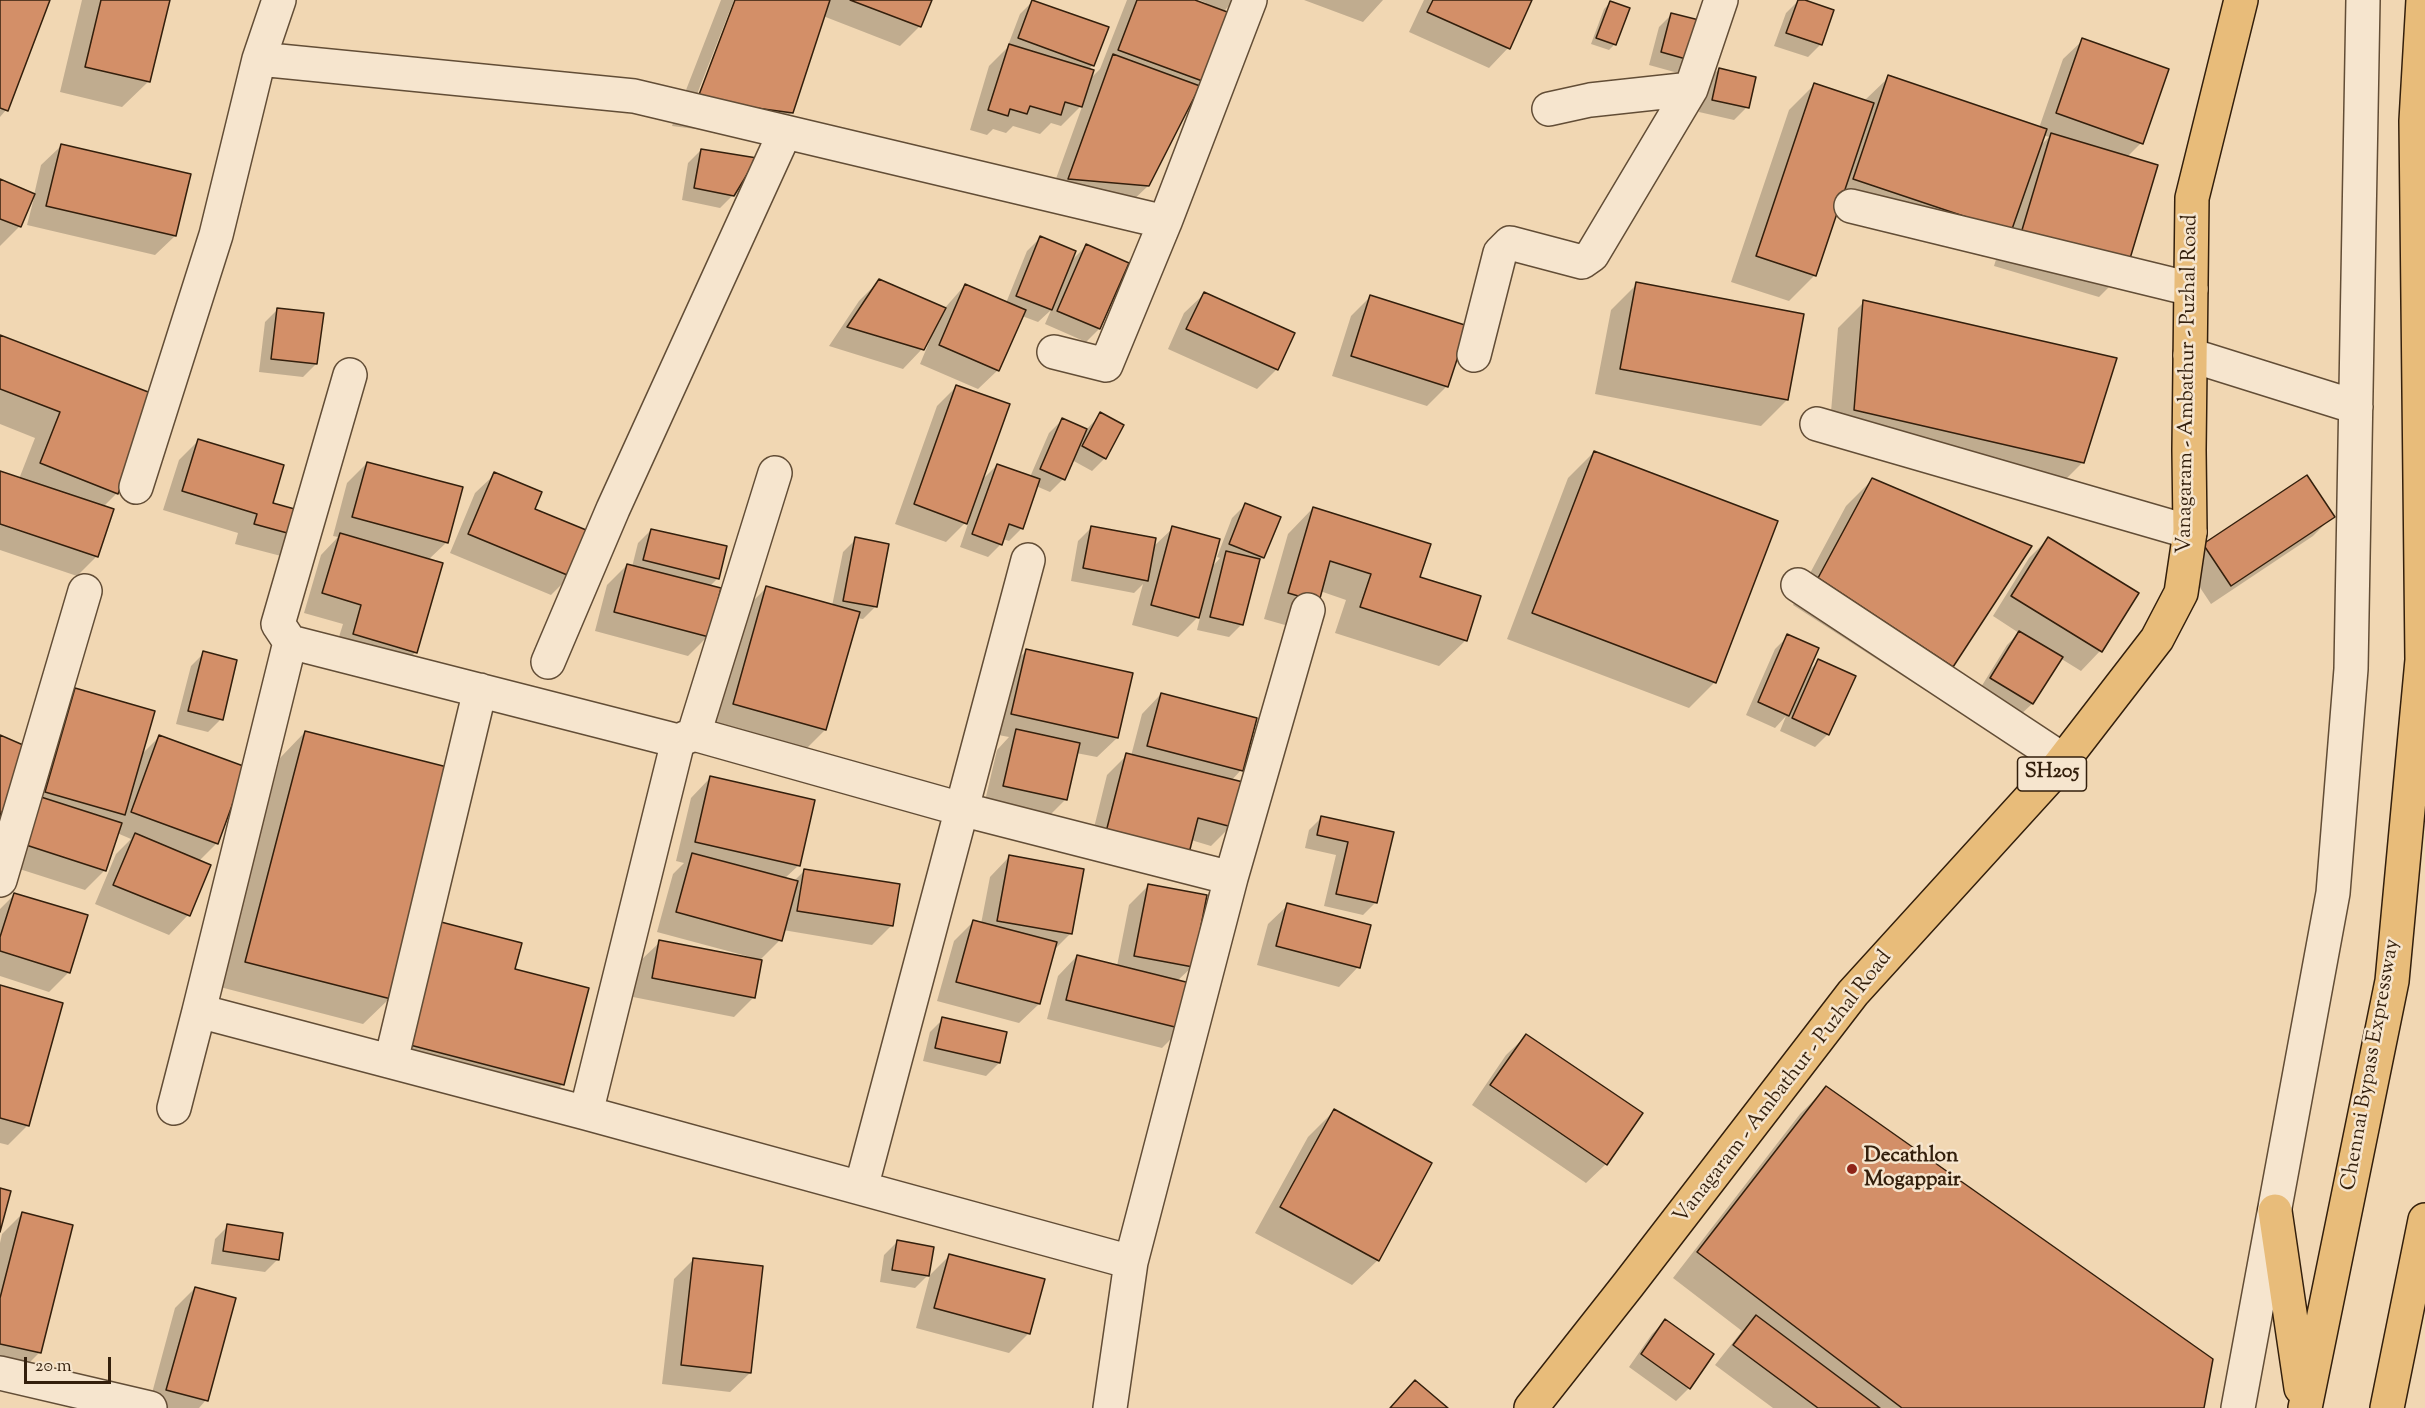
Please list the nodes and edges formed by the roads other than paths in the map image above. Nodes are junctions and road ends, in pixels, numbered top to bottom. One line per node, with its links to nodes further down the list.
1 (279, 0): 7 (street)
2 (1250, 0): 12 (street)
3 (1721, 0): 8 (street)
4 (2241, 0): 13 (main road, Vanagaram - Ambathur - Puzhal Road / SH205)
5 (2363, 0): 18 (street)
6 (2423, 0): 48 (main road, Chennai Bypass Expressway)
7 (259, 60): 10 (street); 21 (street)
8 (1691, 89): 9 (street); 15 (street)
9 (1549, 109)
10 (785, 132): 12 (street); 28 (street)
11 (1851, 207): 13 (street)
12 (1165, 222): 14 (street)
13 (2191, 289): 16 (main road, Vanagaram - Ambathur - Puzhal Road / SH205)
14 (1053, 352)
15 (1474, 355)
16 (2190, 355): 18 (street); 22 (main road, Vanagaram - Ambathur - Puzhal Road / SH205)
17 (350, 375): 27 (street)
18 (2356, 406): 40 (street)
19 (1817, 424): 22 (street)
20 (775, 473): 30 (street)
21 (136, 487)
22 (2190, 532): 31 (main road, Vanagaram - Ambathur - Puzhal Road / SH205)
23 (1028, 560): 32 (street)
24 (1798, 585): 31 (street)
25 (85, 591): 34 (street)
26 (1308, 609): 33 (street)
27 (290, 642): 29 (street); 35 (street)
28 (548, 662)
29 (480, 690): 30 (street); 36 (street)
30 (686, 738): 32 (street); 38 (street)
31 (2063, 760): 46 (main road, Vanagaram - Ambathur - Puzhal Road / SH205)
32 (961, 809): 33 (street); 39 (street)
33 (1231, 878): 42 (street)
34 (0, 880)
35 (199, 1011): 36 (street); 37 (street)
36 (391, 1061): 38 (street)
37 (174, 1108)
38 (586, 1113): 39 (street)
39 (861, 1188): 42 (street)
40 (2275, 1211): 47 (street); 48 (main road)
41 (2425, 1220): 49 (main road)
42 (1131, 1262): 45 (street)
43 (0, 1373): 44 (street)
44 (150, 1408)
45 (1110, 1408)
46 (1531, 1408)
47 (2238, 1408)
48 (2304, 1408)
49 (2387, 1408)

